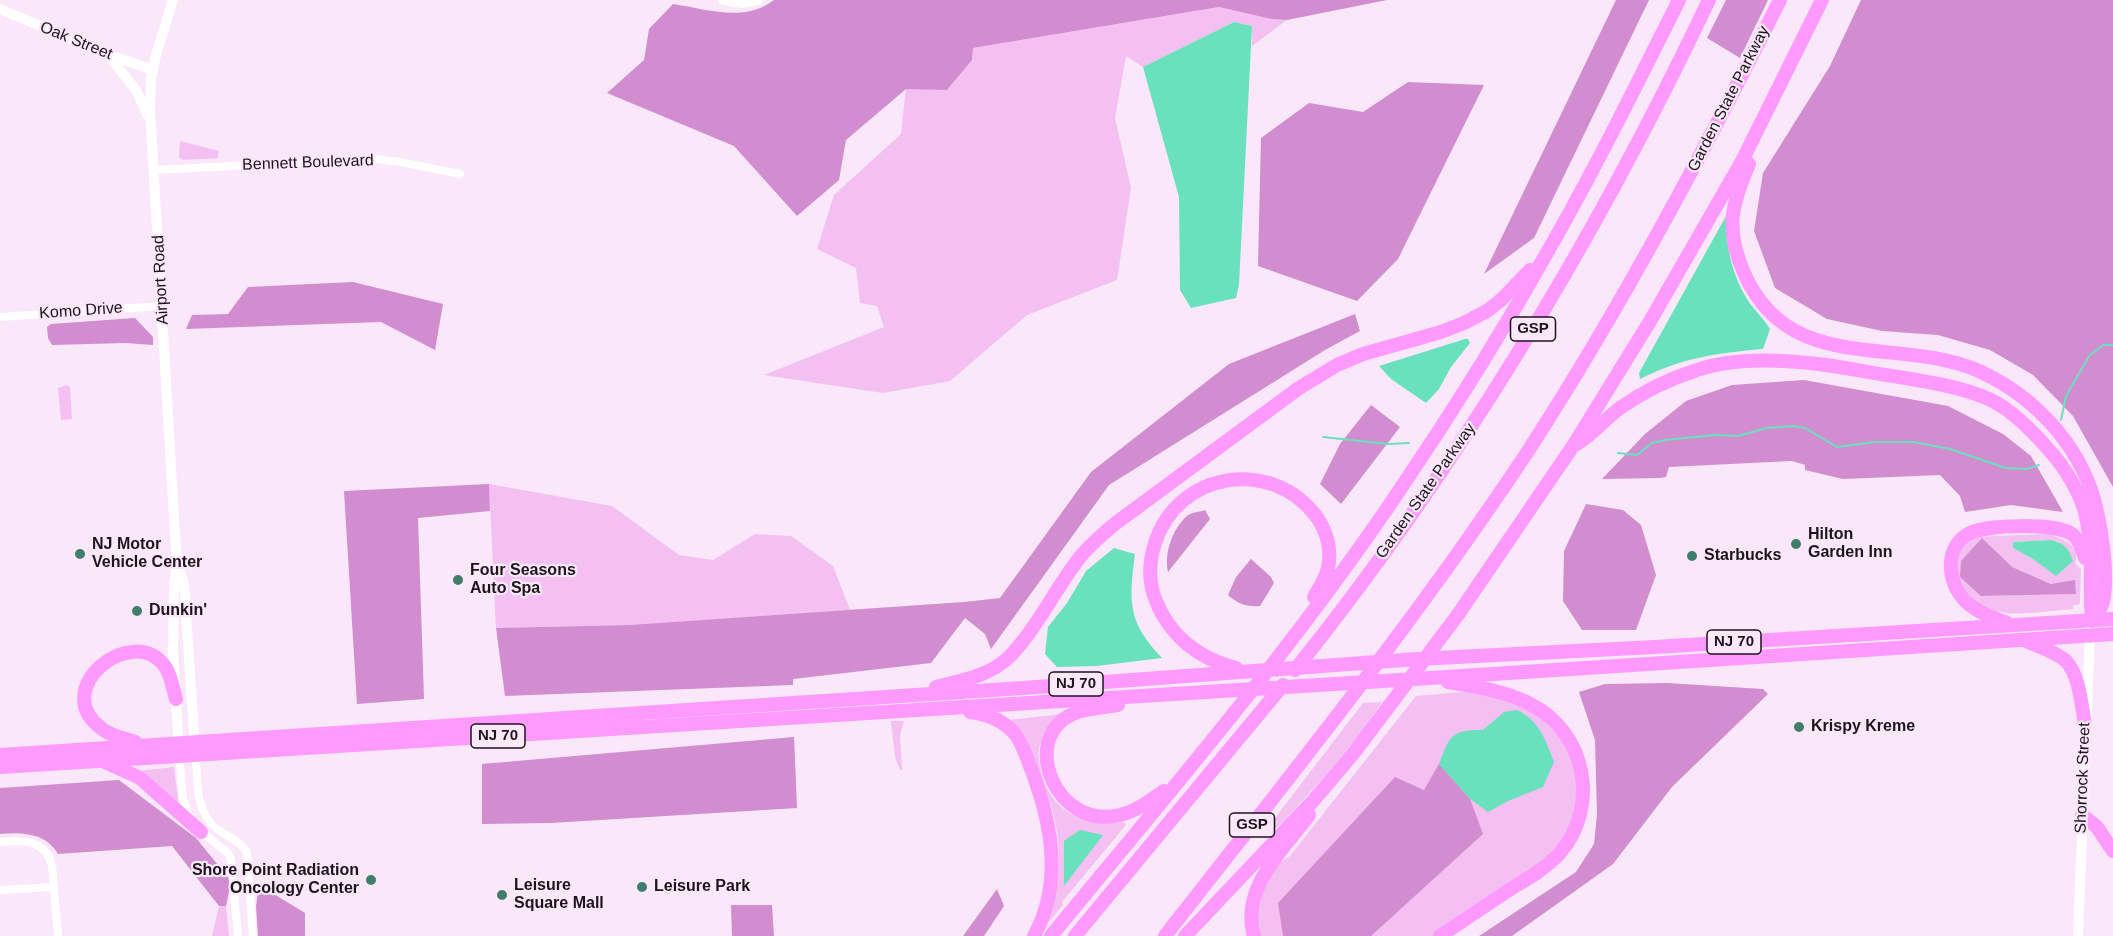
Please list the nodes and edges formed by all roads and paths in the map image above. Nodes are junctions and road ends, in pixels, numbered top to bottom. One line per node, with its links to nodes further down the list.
1 (173, 0): 10 (street, Airport Road)
2 (723, 0): 3 (street)
3 (758, 0)
4 (1679, 0): 15 (highway)
5 (1709, 0): 56 (highway, Garden State Parkway / GSP)
6 (1780, 0): 57 (highway, Garden State Parkway / GSP)
7 (1822, 0): 11 (highway)
8 (0, 9): 9 (street, Oak Street)
9 (107, 54): 10 (street, Oak Street); 12 (street)
10 (153, 70): 12 (street, Airport Road)
11 (1782, 83): 18 (highway); 19 (highway)
12 (151, 121): 13 (street, Airport Road)
13 (154, 170): 14 (street, Bennett Boulevard); 16 (street, Airport Road)
14 (460, 174)
15 (1556, 238): 23 (highway); 32 (highway)
16 (163, 306): 17 (street, Komo Drive); 21 (street, Airport Road)
17 (0, 316)
18 (1573, 446): 22 (highway); 40 (highway)
19 (2098, 513): 20 (highway); 25 (highway)
20 (2113, 530)
21 (177, 563): 34 (street, Airport Road); 38 (street, Airport Road)
22 (2091, 581): 25 (highway); 26 (highway)
23 (1308, 616): 30 (highway); 44 (highway)
24 (2113, 620): 25 (highway, NJ 70)
25 (2092, 621): 26 (highway, NJ 70); 28 (street, Shorrock Street)
26 (2012, 625): 30 (highway, NJ 70)
27 (2113, 634): 28 (highway, NJ 70)
28 (2089, 636): 29 (highway, NJ 70); 36 (street, Shorrock Street)
29 (2023, 640): 31 (highway, NJ 70); 36 (highway)
30 (1246, 671): 32 (highway, NJ 70)
31 (1431, 678): 33 (highway, NJ 70); 60 (highway)
32 (907, 695): 38 (highway, NJ 70)
33 (1137, 696): 35 (highway, NJ 70); 44 (highway)
34 (176, 699): 37 (highway); 39 (street, Airport Road)
35 (948, 708): 38 (highway, NJ 70); 54 (highway)
36 (2085, 724): 45 (street, Shorrock Street)
37 (142, 745): 39 (highway, NJ 70); 41 (highway, NJ 70)
38 (195, 748): 39 (highway, NJ 70); 53 (street)
39 (178, 749): 42 (highway, NJ 70); 46 (street)
40 (1353, 754): 58 (highway); 59 (highway)
41 (0, 755)
42 (100, 760): 43 (highway, NJ 70); 46 (highway)
43 (0, 767)
44 (1176, 784): 55 (highway)
45 (2082, 815): 48 (highway); 61 (street, Shorrock Street)
46 (201, 832): 52 (street)
47 (0, 842): 49 (street)
48 (2113, 851)
49 (54, 887): 50 (street); 51 (street)
50 (0, 890)
51 (58, 936)
52 (238, 936)
53 (253, 936)
54 (1034, 936)
55 (1051, 936)
56 (1075, 936)
57 (1165, 936)
58 (1185, 936)
59 (1254, 936)
60 (1440, 936)
61 (2078, 936)

